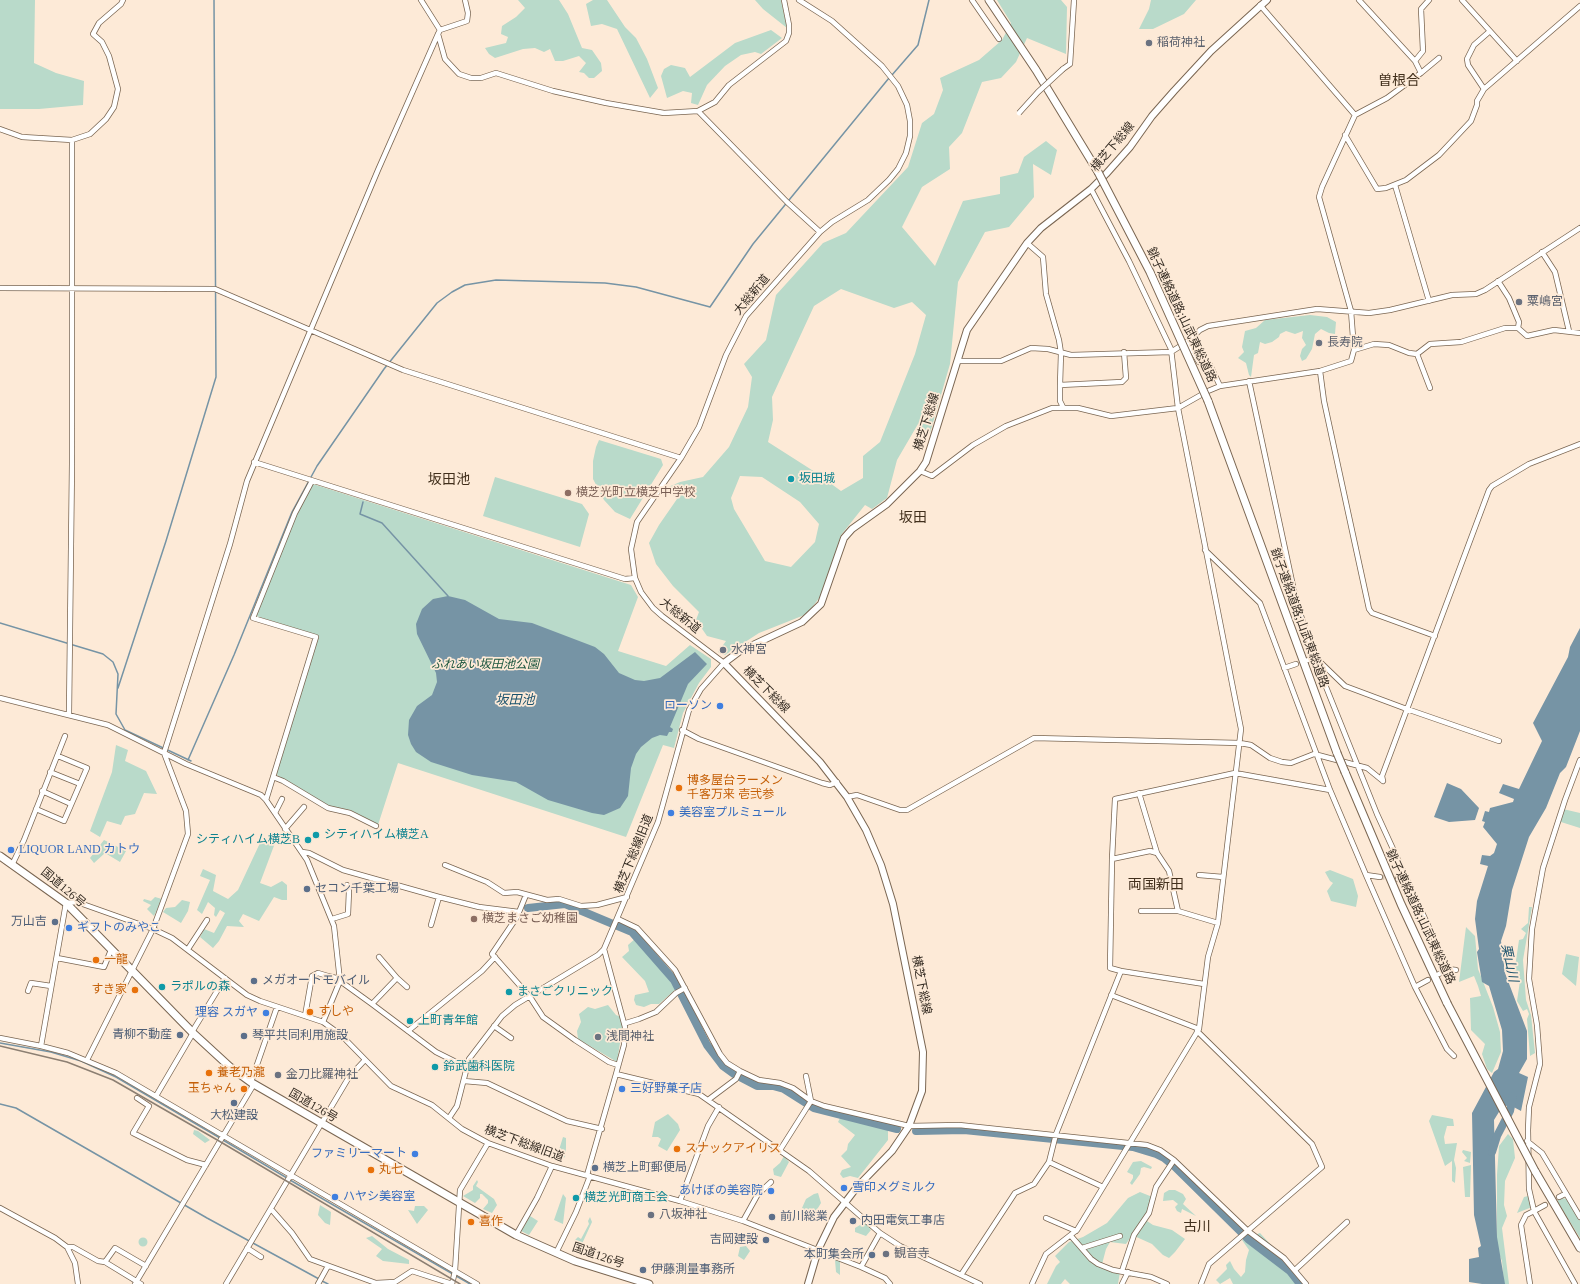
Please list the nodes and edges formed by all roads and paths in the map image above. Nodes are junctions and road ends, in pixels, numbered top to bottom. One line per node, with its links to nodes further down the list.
1 (122, 0): 28 (street)
2 (421, 0): 16 (street)
3 (465, 0): 16 (street)
4 (784, 0): 23 (street)
5 (799, 0): 32 (street, 大総新道)
6 (972, 0): 17 (street)
7 (989, 0): 218 (highway, 銚子連絡道路;山武東総道路, bridge)
8 (1074, 0): 24 (street, bridge)
9 (1267, 0): 13 (main road, 横芝下総線)
10 (1359, 0): 19 (street)
11 (1429, 0): 19 (street)
12 (1462, 0): 15 (street)
13 (1260, 5): 25 (street); 30 (main road, 横芝下総線)
14 (1580, 6): 20 (street)
15 (1490, 31): 20 (street); 22 (street)
16 (439, 32): 23 (street); 41 (street)
17 (999, 39)
18 (1439, 58): 21 (street)
19 (1415, 61): 21 (street)
20 (1517, 61): 22 (street)
21 (1421, 73): 25 (street)
22 (1484, 89): 29 (street)
23 (698, 111): 32 (street)
24 (1019, 113)
25 (1355, 116): 27 (street)
26 (0, 129): 28 (street)
27 (1345, 136): 29 (street); 39 (street)
28 (72, 140): 37 (street)
29 (1395, 184): 38 (street)
30 (1091, 189): 33 (main road, 横芝下総線); 47 (street)
31 (1580, 228): 34 (street)
32 (820, 232): 59 (street, 大総新道)
33 (1027, 243): 48 (street); 50 (main road, 横芝下総線)
34 (1542, 252): 35 (street); 42 (street)
35 (1498, 281): 38 (street); 40 (street)
36 (0, 288): 37 (street)
37 (72, 288): 41 (street); 73 (street)
38 (1429, 301): 39 (street)
39 (1351, 311): 44 (street); 45 (street)
40 (1518, 328): 42 (street); 49 (street)
41 (310, 330): 59 (street); 60 (street)
42 (1569, 331): 43 (street)
43 (1580, 333)
44 (1190, 340): 47 (street); 54 (street)
45 (1354, 350): 49 (street); 51 (street)
46 (1124, 352): 47 (street); 48 (street); 53 (street)
47 (1171, 352): 57 (street)
48 (1061, 353): 50 (street); 53 (street)
49 (1417, 354): 55 (street)
50 (957, 361): 61 (main road, 横芝下総線)
51 (1320, 371): 52 (street); 65 (street)
52 (1249, 381): 54 (street); 66 (street)
53 (1060, 385): 56 (street)
54 (1220, 386): 57 (street)
55 (1430, 388)
56 (1063, 407): 57 (street); 61 (street)
57 (1178, 408): 63 (street)
58 (1580, 444): 65 (street)
59 (681, 458): 64 (street, 大総新道)
60 (254, 462): 62 (street); 78 (street)
61 (920, 471): 68 (main road, 横芝下総線)
62 (312, 481): 64 (street); 85 (street)
63 (1205, 550): 70 (street); 77 (street)
64 (635, 578): 68 (street, 大総新道)
65 (1435, 636): 72 (street)
66 (1314, 657): 67 (street); 72 (street); 82 (street)
67 (1308, 660)
68 (724, 663): 74 (street, 横芝下総線旧道); 86 (main road, 横芝下総線)
69 (1296, 664): 70 (street)
70 (1284, 668): 79 (street)
71 (0, 698): 73 (street)
72 (1408, 708): 76 (street); 82 (street)
73 (69, 714): 78 (street)
74 (682, 730): 86 (street); 117 (street, 横芝下総線旧道)
75 (65, 736): 80 (street)
76 (1499, 741)
77 (1240, 742): 79 (street); 84 (street); 91 (street)
78 (164, 753): 93 (street); 127 (street)
79 (1317, 754): 82 (street); 88 (street)
80 (58, 756): 83 (street); 87 (street)
81 (1580, 760): 184 (street)
82 (1357, 766): 111 (street)
83 (50, 772): 87 (street); 89 (street)
84 (1235, 773): 88 (street); 90 (street); 108 (street)
85 (273, 777): 93 (street); 98 (street)
86 (837, 782): 91 (main road, 横芝下総線)
87 (80, 784): 94 (street)
88 (1330, 790): 107 (street)
89 (42, 791): 94 (street); 96 (street)
90 (1139, 793): 101 (street); 103 (street)
91 (847, 797): 180 (main road, 横芝下総線)
92 (282, 799): 97 (street)
93 (266, 800): 97 (street)
94 (71, 804): 96 (street)
95 (304, 807): 99 (street)
96 (36, 809): 104 (street)
97 (274, 812): 99 (street)
98 (376, 826)
99 (285, 829): 100 (street)
100 (302, 852): 116 (street); 122 (street)
101 (1157, 853): 103 (street); 120 (street)
102 (0, 856): 104 (highway, 国道126号)
103 (1112, 859): 137 (street)
104 (13, 863): 118 (highway, 国道126号)
105 (445, 865): 115 (street)
106 (1199, 875): 108 (street)
107 (1366, 875): 109 (street); 145 (street)
108 (1223, 877): 125 (street)
109 (1380, 877)
110 (1398, 879): 111 (street)
111 (1406, 881): 134 (street)
112 (347, 885): 114 (street)
113 (355, 890): 114 (street)
114 (349, 891): 122 (street)
115 (526, 895): 117 (street); 121 (street)
116 (438, 897): 121 (street); 126 (street)
117 (627, 897): 123 (street, 横芝下総線旧道)
118 (66, 903): 127 (street); 129 (highway, 国道126号); 133 (street)
119 (1141, 911): 120 (street)
120 (1178, 911): 125 (street)
121 (519, 912): 132 (street)
122 (332, 919): 142 (street)
123 (618, 919): 130 (street, 横芝下総線旧道); 147 (street)
124 (207, 920): 128 (street)
125 (1218, 924): 143 (street)
126 (431, 925)
127 (153, 929): 128 (street); 135 (street)
128 (188, 949): 139 (street)
129 (111, 950): 133 (street); 135 (highway, 国道126号)
130 (604, 950): 150 (street, 横芝下総線旧道); 155 (street)
131 (379, 957): 140 (street)
132 (495, 957): 150 (street); 158 (street)
133 (57, 958): 144 (street)
134 (1448, 969): 136 (street); 138 (street)
135 (131, 970): 159 (highway, 国道126号); 164 (street)
136 (1456, 970)
137 (1120, 971): 143 (street); 149 (street)
138 (1439, 974)
139 (225, 978): 152 (street); 159 (street)
140 (397, 978): 146 (street); 151 (street)
141 (1428, 980): 145 (street)
142 (340, 981): 151 (street); 153 (street); 154 (street)
143 (1204, 984): 157 (street)
144 (51, 986): 148 (street); 162 (street)
145 (1415, 987): 163 (street)
146 (408, 988)
147 (682, 989): 155 (street); 168 (street)
148 (28, 991)
149 (1111, 995): 157 (street); 182 (street)
150 (530, 997): 156 (street, 横芝下総線旧道); 167 (street)
151 (372, 1004): 158 (street)
152 (277, 1007): 153 (street); 172 (street)
153 (305, 1016): 154 (street)
154 (324, 1022): 165 (street)
155 (626, 1023): 167 (street)
156 (494, 1026): 161 (street); 166 (street, 横芝下総線旧道)
157 (1198, 1030): 186 (street); 210 (street)
158 (408, 1031): 166 (street)
159 (193, 1033): 172 (highway, 国道126号); 173 (street)
160 (0, 1038): 162 (street)
161 (511, 1038)
162 (41, 1046): 164 (street)
163 (1454, 1056)
164 (87, 1060): 173 (street)
165 (364, 1061): 178 (street); 179 (street)
166 (466, 1066): 171 (street, 横芝下総線旧道)
167 (618, 1066): 169 (street)
168 (740, 1071): 175 (street); 176 (street)
169 (616, 1074): 175 (street); 181 (street)
170 (806, 1076): 176 (street)
171 (464, 1081): 178 (street, 横芝下総線旧道); 181 (street)
172 (252, 1083): 179 (highway, 国道126号); 183 (street)
173 (156, 1096): 183 (street)
174 (137, 1098): 190 (street)
175 (708, 1100): 177 (street)
176 (811, 1101): 180 (street); 187 (street)
177 (719, 1107): 187 (street); 198 (street)
178 (449, 1118): 185 (street, 横芝下総線旧道)
179 (321, 1124): 193 (street); 199 (highway, 国道126号)
180 (909, 1126): 182 (street); 200 (main road, 横芝下総線)
181 (602, 1129): 192 (street)
182 (1056, 1134): 186 (street); 189 (street)
183 (222, 1137): 190 (street); 193 (street)
184 (1527, 1142): 196 (street); 204 (street)
185 (488, 1144): 191 (street, 横芝下総線旧道); 199 (street)
186 (1128, 1145): 188 (street); 195 (street)
187 (780, 1150): 200 (street)
188 (1174, 1160): 210 (street); 227 (street)
189 (1049, 1162): 195 (street); 230 (street)
190 (206, 1165): 223 (street)
191 (552, 1166): 192 (street, 横芝下総線旧道); 212 (street)
192 (589, 1175): 198 (street, 横芝下総線旧道); 220 (street)
193 (291, 1176): 203 (street); 228 (street)
194 (771, 1182): 207 (street)
195 (1103, 1187): 209 (street)
196 (1565, 1194): 197 (street); 205 (street)
197 (1559, 1198)
198 (680, 1201): 207 (street, 横芝下総線旧道)
199 (458, 1202): 212 (highway, 国道126号); 228 (street)
200 (844, 1202): 211 (street); 219 (main road, 横芝下総線)
201 (1546, 1205): 204 (street)
202 (0, 1208): 215 (street)
203 (272, 1209): 216 (street); 224 (street)
204 (1534, 1211): 246 (street); 247 (street)
205 (1580, 1217)
206 (1046, 1218): 209 (street)
207 (743, 1221): 219 (street, 横芝下総線旧道)
208 (1347, 1222): 226 (street)
209 (1076, 1231): 213 (street)
210 (1248, 1232): 226 (street); 244 (street)
211 (880, 1233): 225 (street); 230 (street)
212 (516, 1234): 220 (highway, 国道126号)
213 (1071, 1236): 217 (street); 241 (street)
214 (1120, 1236): 217 (street)
215 (67, 1247): 222 (street); 232 (street)
216 (247, 1248): 221 (street); 233 (street)
217 (1082, 1248): 227 (street)
218 (1580, 1248)
219 (818, 1250): 225 (street, 横芝下総線旧道); 238 (main road, 横芝下総線)
220 (556, 1253): 237 (highway, 国道126号)
221 (261, 1257)
222 (105, 1262): 223 (street); 231 (street)
223 (146, 1266): 231 (street)
224 (328, 1266): 234 (street); 235 (street)
225 (861, 1267): 239 (street, 横芝下総線旧道)
226 (1295, 1270): 245 (street)
227 (1122, 1271): 229 (street)
228 (455, 1272): 235 (street); 236 (street)
229 (1128, 1272): 242 (street); 243 (street)
230 (961, 1275): 240 (street)
231 (138, 1283)
232 (78, 1284)
233 (226, 1284)
234 (318, 1284)
235 (452, 1284)
236 (477, 1284)
237 (649, 1284)
238 (808, 1284)
239 (890, 1284)
240 (980, 1284)
241 (1032, 1284)
242 (1122, 1284)
243 (1166, 1284)
244 (1201, 1284)
245 (1306, 1284)
246 (1530, 1284)
247 (1575, 1284)

